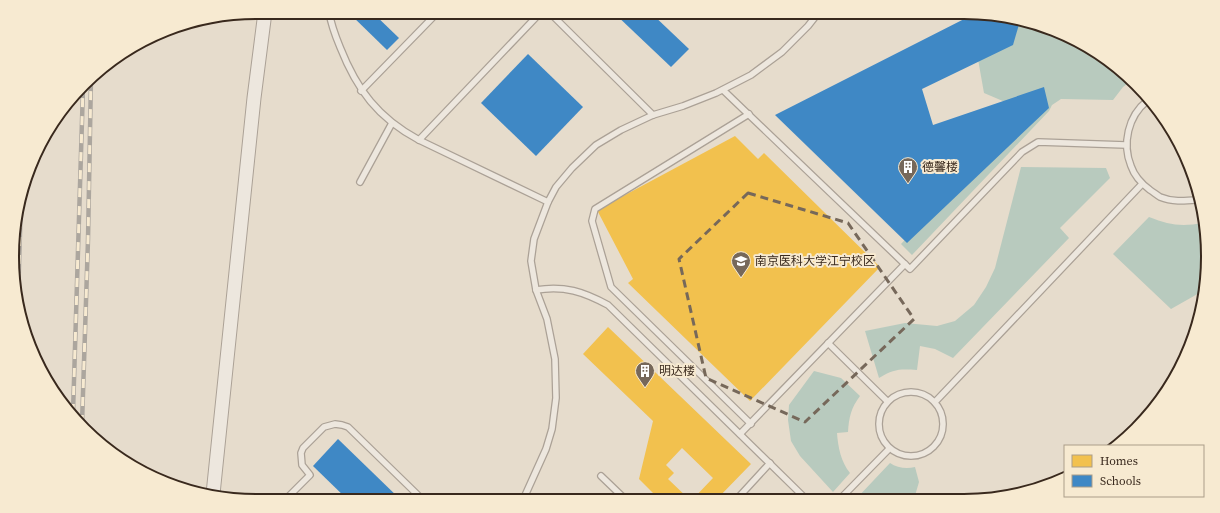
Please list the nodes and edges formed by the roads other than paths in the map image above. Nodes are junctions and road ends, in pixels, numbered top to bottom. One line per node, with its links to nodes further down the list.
1 (264, 19): 29 (street)
2 (330, 19): 8 (lane)
3 (431, 19): 8 (lane)
4 (533, 19): 13 (lane)
5 (556, 19): 11 (lane)
6 (814, 19): 7 (lane)
7 (723, 90): 10 (lane); 11 (lane)
8 (361, 91): 12 (lane)
9 (1144, 103): 14 (lane)
10 (748, 114): 19 (lane); 24 (lane)
11 (653, 115): 18 (lane)
12 (392, 123): 13 (lane); 15 (lane)
13 (419, 140): 18 (lane)
14 (1126, 145): 16 (lane); 19 (lane)
15 (360, 182)
16 (1142, 184): 17 (lane); 23 (lane)
17 (1194, 200)
18 (548, 202): 20 (lane)
19 (905, 264): 21 (lane)
20 (536, 290): 25 (lane); 32 (lane)
21 (828, 343): 22 (lane); 24 (lane)
22 (887, 401): 23 (lane); 26 (lane)
23 (935, 402): 26 (lane)
24 (751, 424): 25 (lane)
25 (740, 434): 27 (lane)
26 (889, 449): 36 (lane)
27 (770, 463): 34 (lane); 35 (lane)
28 (601, 476): 33 (lane)
29 (213, 490)
30 (291, 494): 31 (lane)
31 (418, 494)
32 (526, 494)
33 (620, 494)
34 (742, 494)
35 (801, 494)
36 (845, 494)

